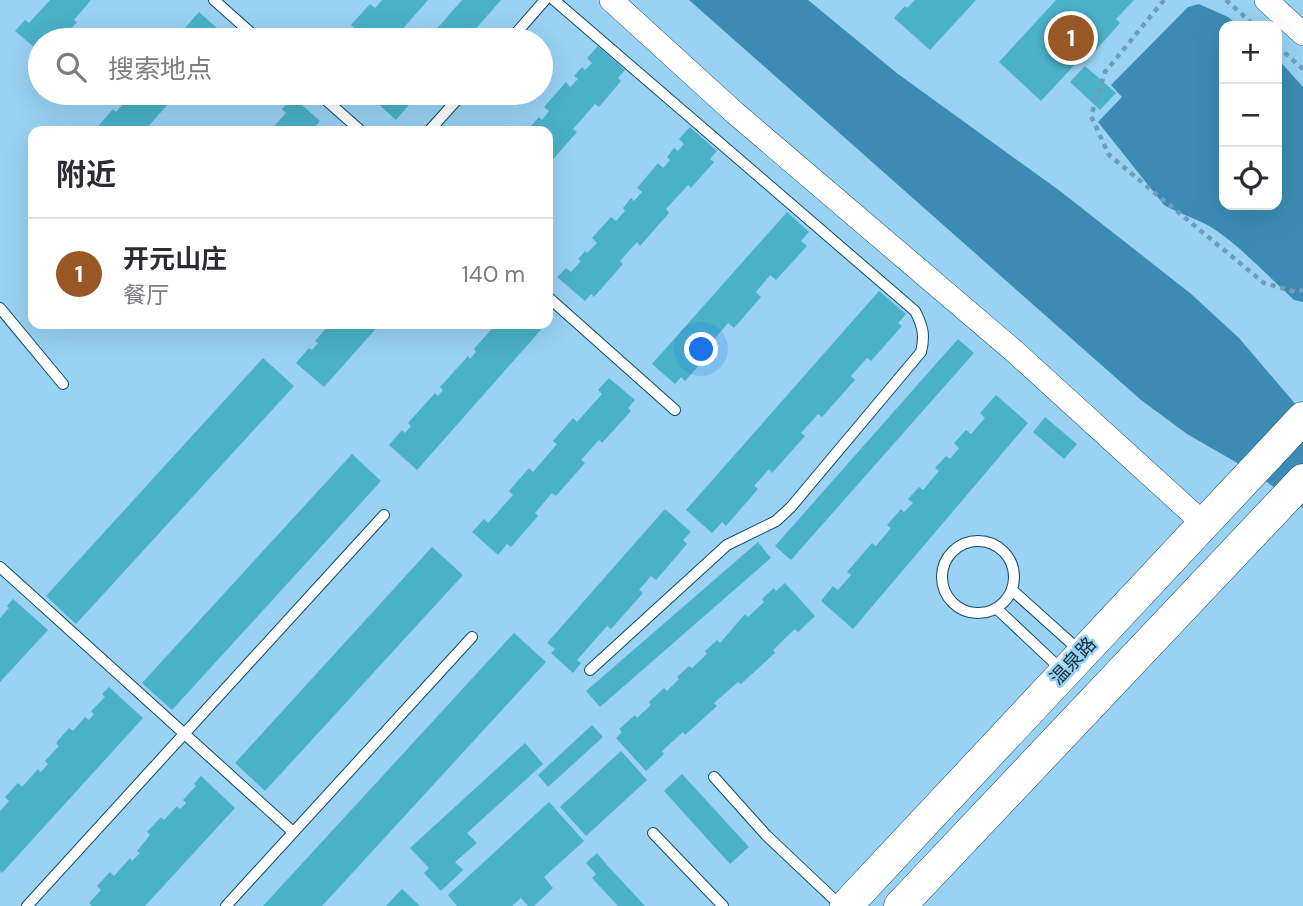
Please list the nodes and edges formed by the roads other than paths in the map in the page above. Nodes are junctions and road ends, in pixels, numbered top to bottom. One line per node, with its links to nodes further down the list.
1 (214, 0): 6 (lane)
2 (545, 0): 7 (lane)
3 (554, 0): 26 (lane)
4 (611, 0): 20 (street)
5 (1266, 0): 8 (street)
6 (246, 28)
7 (520, 28)
8 (1303, 34)
9 (332, 105): 11 (lane)
10 (452, 105): 12 (lane)
11 (355, 126)
12 (433, 126)
13 (553, 301): 16 (lane)
14 (0, 309): 15 (lane)
15 (63, 384)
16 (675, 410)
17 (1303, 418): 20 (main road, 温泉路)
18 (1303, 480): 35 (main road)
19 (384, 515): 27 (lane)
20 (1204, 524): 25 (main road, 温泉路)
21 (0, 567): 27 (lane)
22 (1012, 590): 23 (lane); 23 (lane); 25 (lane)
23 (996, 608): 25 (lane)
24 (472, 637): 29 (lane)
25 (1072, 662): 34 (main road, 温泉路)
26 (590, 670)
27 (184, 734): 29 (lane); 31 (lane)
28 (714, 777): 34 (lane)
29 (293, 832): 32 (lane)
30 (653, 833): 33 (lane)
31 (27, 906)
32 (226, 906)
33 (723, 906)
34 (843, 906)
35 (900, 906)

